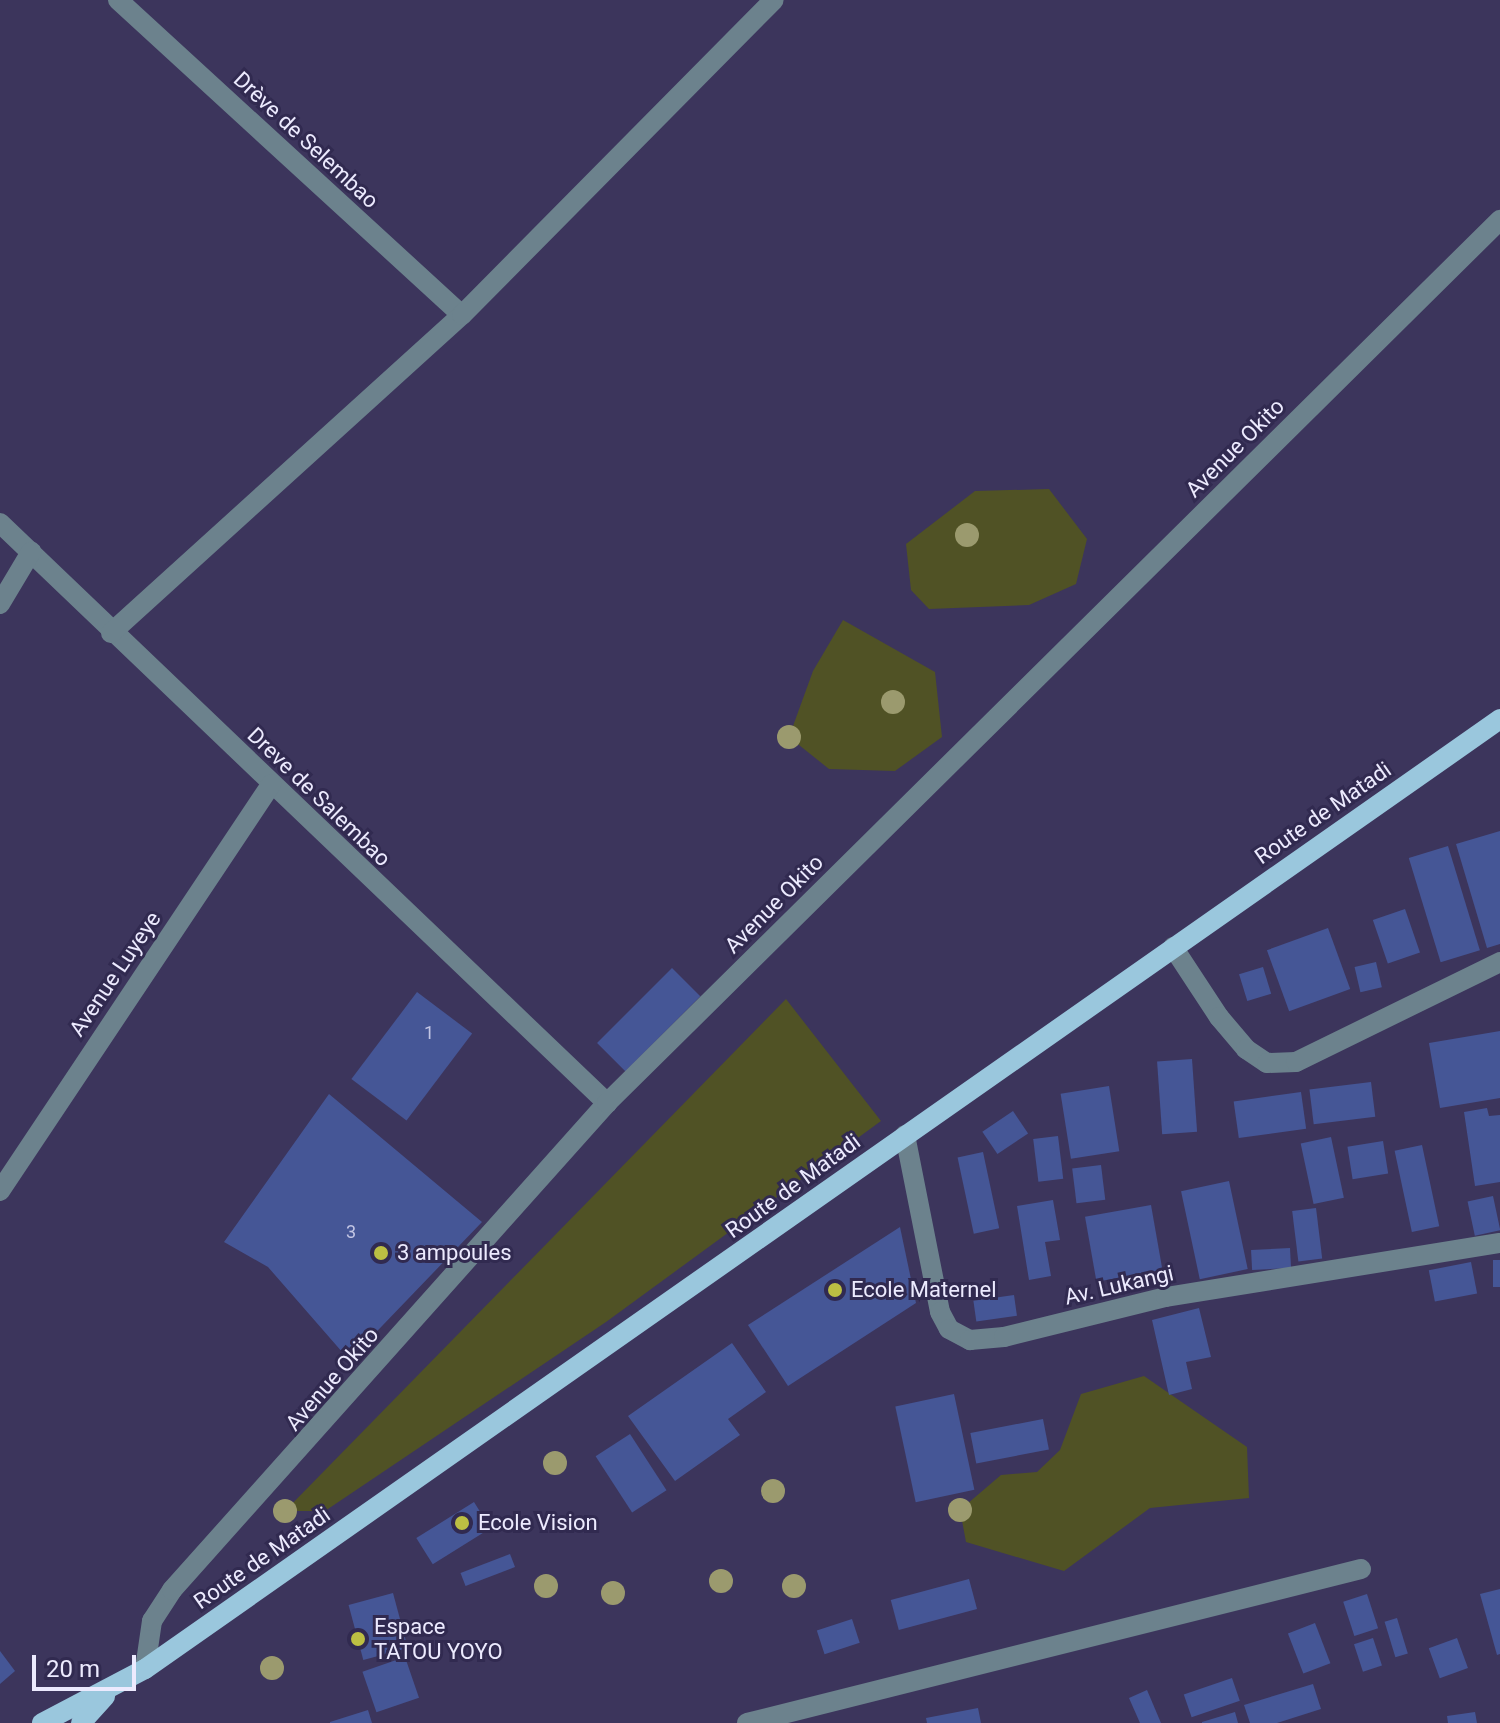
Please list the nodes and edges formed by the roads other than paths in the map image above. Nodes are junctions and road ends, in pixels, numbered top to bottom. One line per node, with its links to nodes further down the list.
1 (118, 0): 4 (street, Drève de Selembao)
2 (774, 0): 4 (street)
3 (1500, 220): 13 (street, Avenue Okito)
4 (462, 315): 8 (street)
5 (0, 523): 6 (street, Dreve de Salembao)
6 (31, 552): 7 (street); 8 (street, Dreve de Salembao)
7 (0, 604)
8 (111, 633): 10 (street, Dreve de Salembao)
9 (1500, 719): 11 (main road, Route de Matadi)
10 (271, 784): 13 (street, Dreve de Salembao); 15 (street, Avenue Luyeye)
11 (1173, 947): 12 (street); 14 (main road, Route de Matadi)
12 (1500, 962)
13 (607, 1103): 18 (street, Avenue Okito)
14 (905, 1135): 16 (street, Av. Lukangi); 18 (main road, Route de Matadi)
15 (0, 1191)
16 (1500, 1243)
17 (1361, 1569): 22 (street)
18 (145, 1669): 19 (main road, Route de Matadi)
19 (112, 1689): 20 (main road, Route de Matadi); 21 (main road, Route de Matadi)
20 (50, 1720)
21 (81, 1723)
22 (747, 1723)

